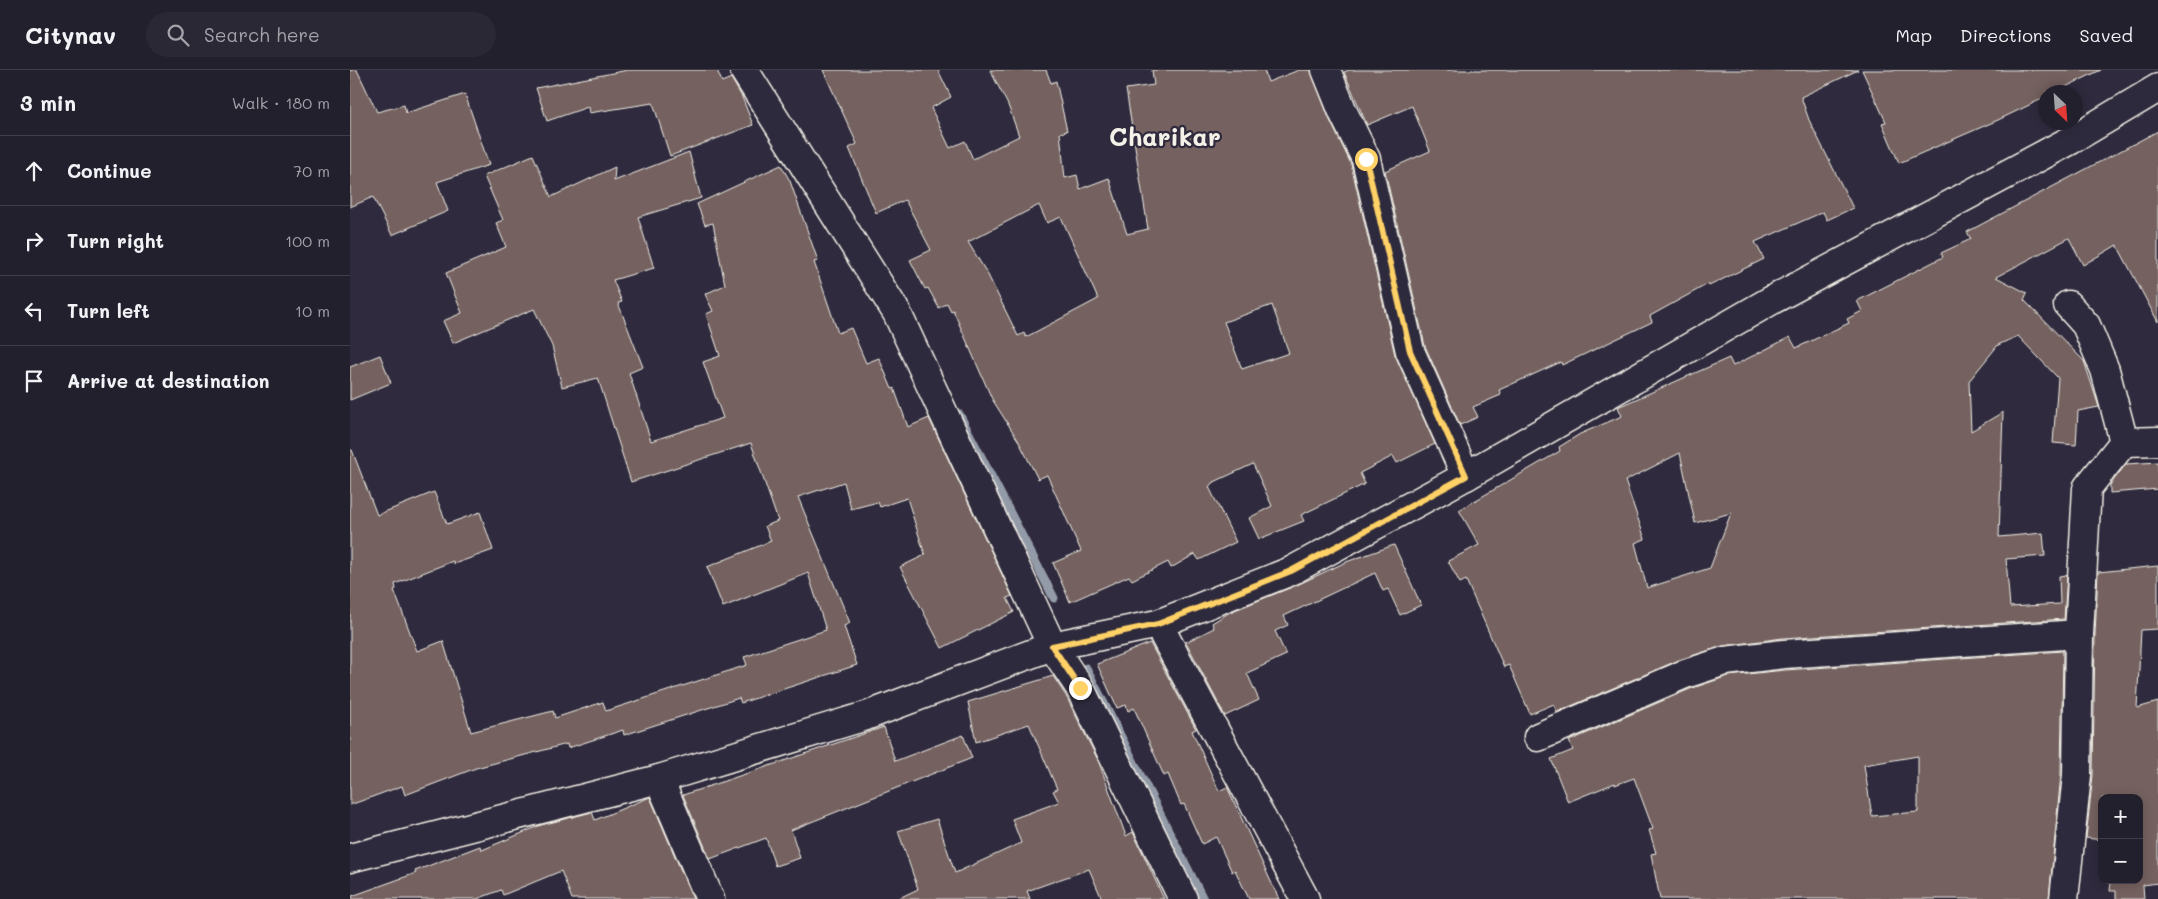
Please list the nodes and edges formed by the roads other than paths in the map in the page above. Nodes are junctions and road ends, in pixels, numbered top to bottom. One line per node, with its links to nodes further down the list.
1 (744, 70): 10 (street)
2 (1326, 70): 7 (street)
3 (2158, 88): 7 (street)
4 (2068, 305): 6 (street)
5 (2158, 441): 6 (street)
6 (2124, 442): 9 (street)
7 (1466, 476): 8 (street)
8 (1158, 624): 10 (street); 16 (street)
9 (2078, 634): 11 (street); 17 (street)
10 (1052, 646): 12 (street); 15 (street)
11 (1538, 737)
12 (659, 779): 13 (street); 14 (street)
13 (350, 858)
14 (710, 899)
15 (1183, 899)
16 (1305, 899)
17 (2064, 899)

